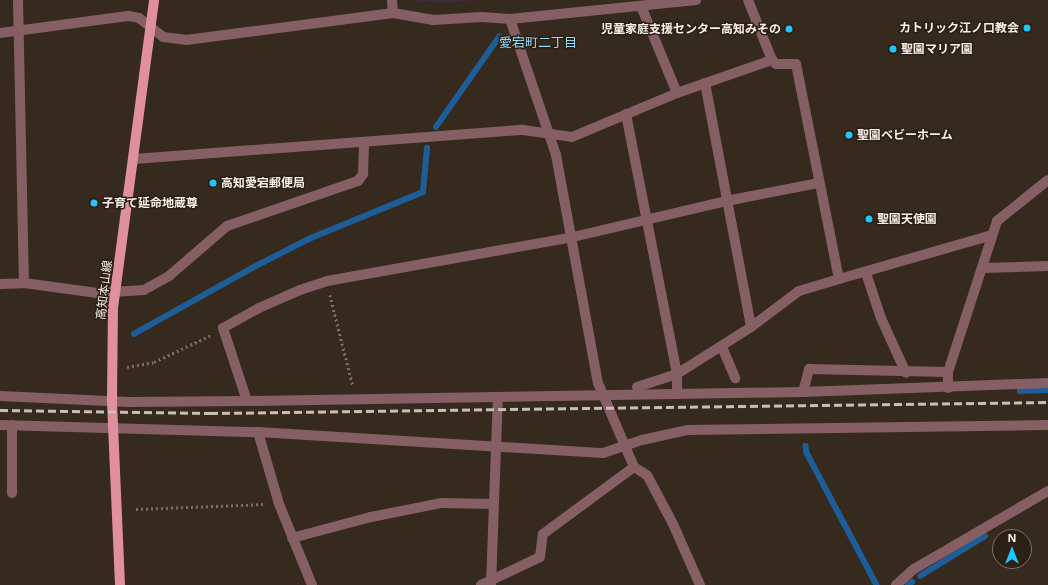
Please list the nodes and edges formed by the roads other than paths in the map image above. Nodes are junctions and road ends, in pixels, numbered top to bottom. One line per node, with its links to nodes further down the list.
1 (18, 0): 10 (street)
2 (154, 0): 9 (main road, 高知本山線)
3 (392, 0): 7 (street)
4 (696, 0): 6 (street)
5 (748, 0): 12 (street)
6 (640, 6): 8 (street); 14 (street)
7 (393, 13): 8 (street); 9 (street)
8 (510, 19): 16 (street)
9 (150, 26): 10 (street); 18 (main road, 高知本山線)
10 (21, 31): 11 (street); 29 (street)
11 (0, 33)
12 (772, 60): 13 (street); 20 (street)
13 (705, 83): 14 (street); 21 (street)
14 (677, 93): 15 (street)
15 (626, 114): 16 (street); 22 (street)
16 (550, 134): 17 (street); 24 (street)
17 (364, 143): 18 (street); 31 (street)
18 (134, 159): 31 (main road, 高知本山線)
19 (1048, 180): 23 (street)
20 (820, 183): 21 (street); 28 (street)
21 (726, 201): 22 (street); 32 (street)
22 (645, 220): 24 (street); 36 (street)
23 (992, 235): 26 (street); 27 (street)
24 (573, 237): 43 (street); 47 (street)
25 (1048, 266): 26 (street)
26 (983, 268): 34 (street)
27 (866, 273): 28 (street); 35 (street)
28 (839, 279): 32 (street)
29 (24, 283): 30 (street); 31 (street)
30 (0, 284)
31 (115, 293): 46 (main road, 高知本山線)
32 (751, 327): 33 (street)
33 (722, 347): 36 (street); 37 (street)
34 (948, 372): 35 (street); 40 (street)
35 (906, 373): 41 (street)
36 (677, 374): 39 (street); 42 (street)
37 (735, 378)
38 (1048, 383): 40 (street)
39 (637, 387)
40 (948, 388): 41 (street)
41 (803, 392): 42 (street)
42 (678, 394): 43 (street)
43 (605, 395): 45 (street); 53 (street)
44 (0, 396): 46 (street)
45 (498, 397): 47 (street); 54 (street)
46 (112, 401): 47 (street); 51 (main road, 高知本山線)
47 (247, 401)
48 (1048, 424): 53 (street)
49 (0, 425): 50 (street)
50 (12, 425): 51 (street); 57 (street)
51 (114, 429): 52 (street); 61 (main road, 高知本山線)
52 (258, 432): 54 (street); 59 (street)
53 (625, 444): 54 (street); 55 (street)
54 (495, 446): 58 (street)
55 (634, 467): 60 (street); 64 (street)
56 (1048, 491): 65 (street)
57 (12, 493)
58 (493, 504): 59 (street); 60 (street)
59 (292, 538): 62 (street)
60 (491, 582): 63 (street)
61 (120, 585)
62 (312, 585)
63 (481, 585)
64 (700, 585)
65 (896, 585)

